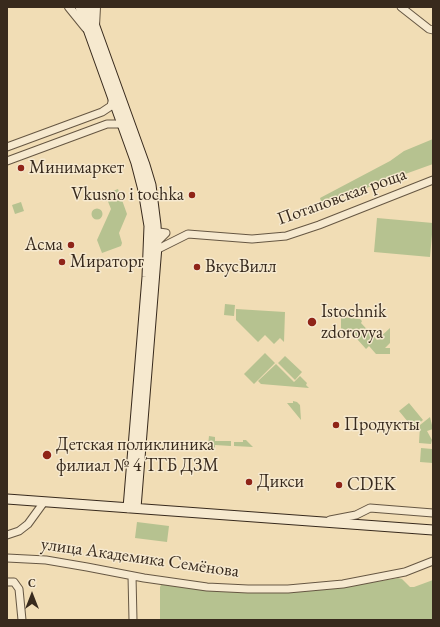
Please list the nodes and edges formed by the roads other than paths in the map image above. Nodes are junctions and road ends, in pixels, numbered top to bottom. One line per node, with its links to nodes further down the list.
1 (69, 7): 6 (street)
2 (80, 7): 6 (main road)
3 (88, 7): 6 (main road)
4 (96, 7): 6 (street)
5 (401, 7): 7 (street)
6 (92, 28): 8 (main road); 13 (main road)
7 (433, 30)
8 (113, 96): 9 (main road); 10 (street)
9 (124, 126): 11 (street); 13 (main road)
10 (7, 147)
11 (7, 161)
12 (433, 180): 13 (street, Потаповская роща)
13 (153, 231): 16 (main road)
14 (7, 499): 15 (main road)
15 (44, 502): 16 (main road); 20 (street)
16 (132, 508): 18 (main road)
17 (433, 513): 18 (street)
18 (312, 522): 19 (main road)
19 (433, 530)
20 (7, 535)
21 (7, 558): 23 (street, улица Академика Семёнова)
22 (433, 561): 23 (street, улица Академика Семёнова)
23 (132, 576): 26 (street)
24 (7, 582): 25 (street)
25 (22, 620)
26 (133, 620)

